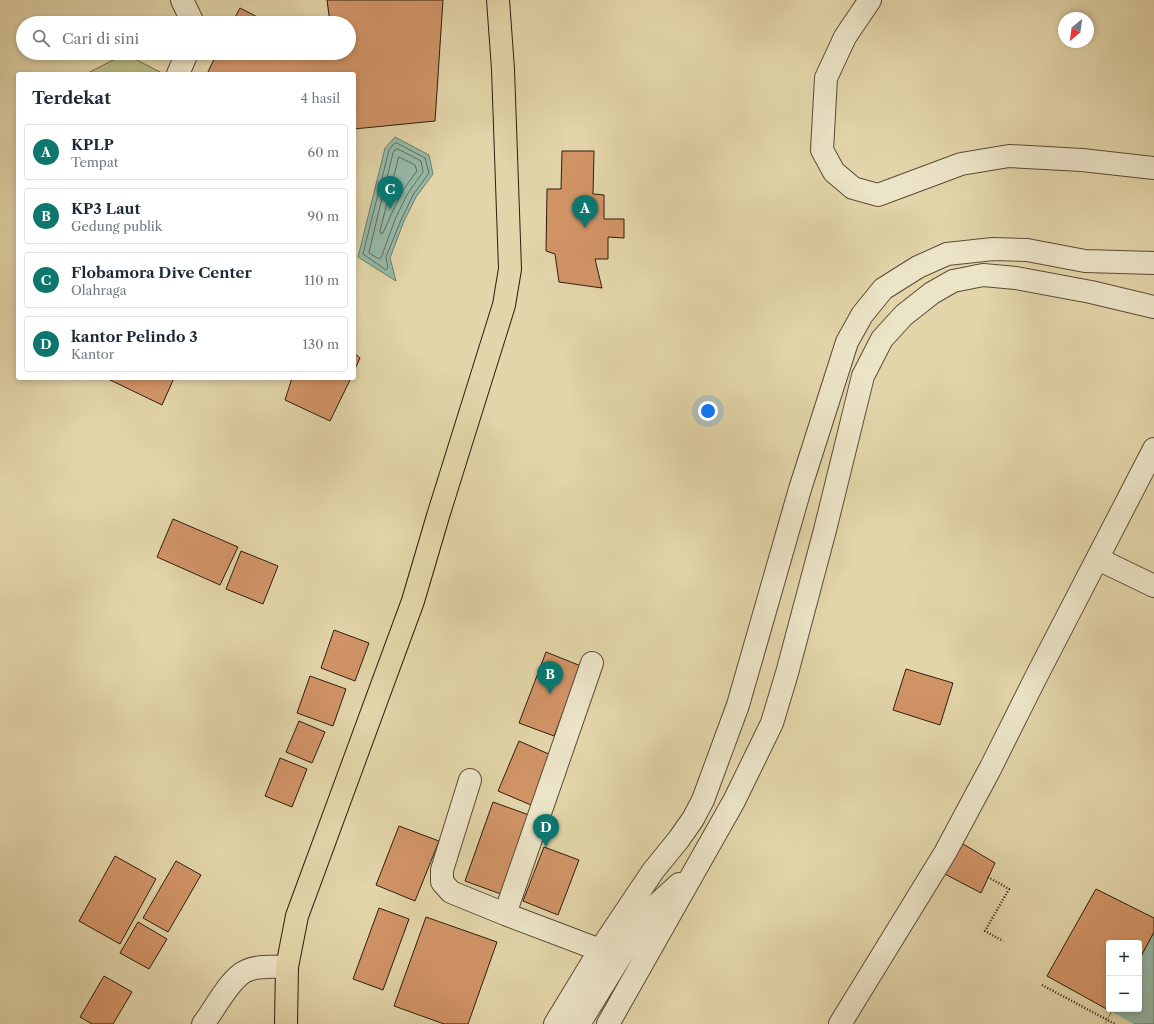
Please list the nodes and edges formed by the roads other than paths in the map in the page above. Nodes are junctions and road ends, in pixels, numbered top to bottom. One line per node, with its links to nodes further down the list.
1 (182, 0): 4 (street)
2 (498, 0): 18 (highway)
3 (870, 0): 7 (street)
4 (190, 16)
5 (184, 60): 6 (street)
6 (179, 72)
7 (1154, 168)
8 (1154, 263): 17 (street)
9 (1154, 307): 15 (street)
10 (1154, 449): 11 (street)
11 (1098, 559): 12 (street); 24 (street)
12 (1154, 586)
13 (592, 663): 16 (street)
14 (470, 780): 16 (street)
15 (696, 868): 22 (street); 23 (street)
16 (505, 914): 17 (street)
17 (600, 950): 21 (street)
18 (287, 967): 19 (street); 20 (highway)
19 (203, 1024)
20 (286, 1024)
21 (555, 1024)
22 (578, 1024)
23 (608, 1024)
24 (840, 1024)

